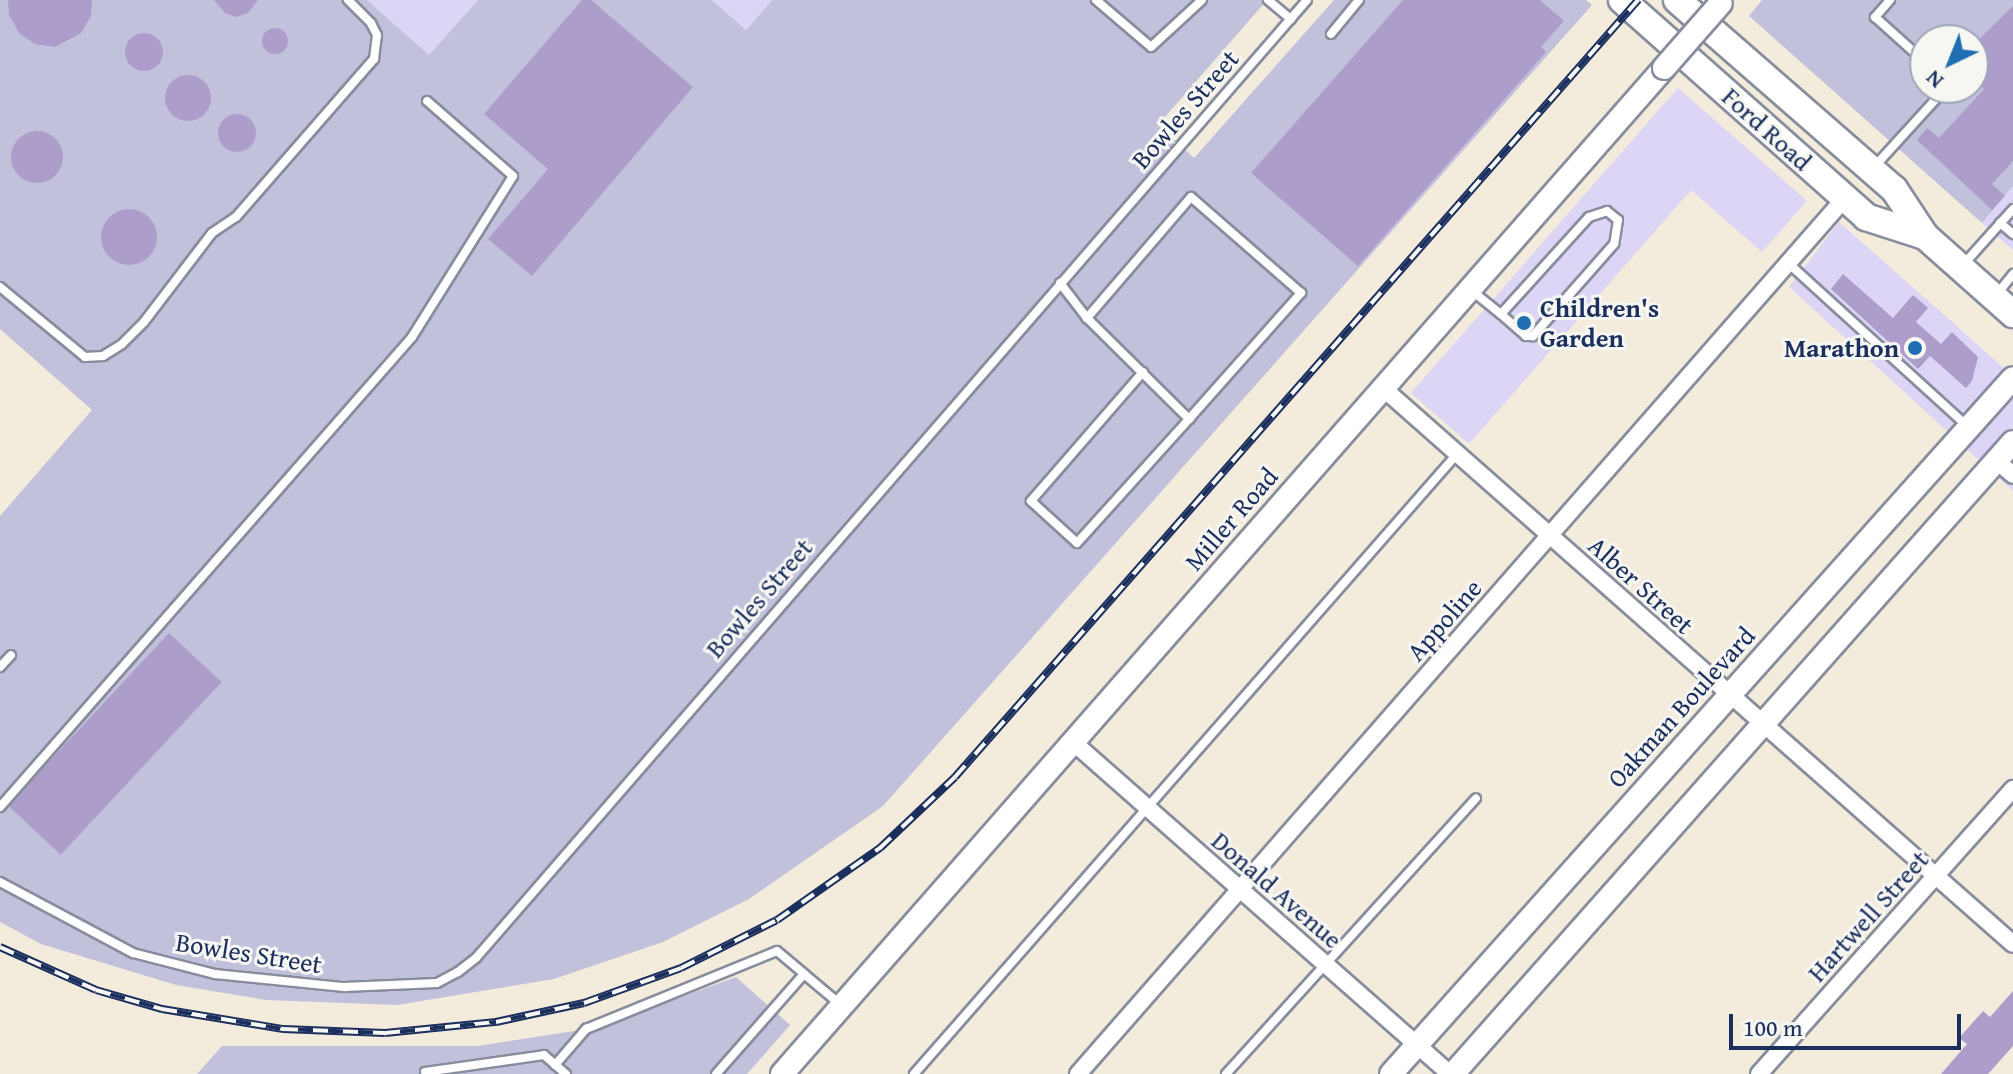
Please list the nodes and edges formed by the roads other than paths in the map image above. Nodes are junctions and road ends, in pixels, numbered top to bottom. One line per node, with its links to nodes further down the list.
1 (348, 0): 26 (lane)
2 (1096, 0): 3 (lane)
3 (1202, 0)
4 (1268, 0): 11 (lane)
5 (1307, 0): 11 (lane, Bowles Street)
6 (1359, 0): 12 (lane)
7 (1622, 0): 17 (main road, Ford Road)
8 (1677, 0): 16 (main road, Ford Road)
9 (1890, 0): 13 (lane)
10 (1722, 1): 27 (street, Miller Road, bridge)
11 (1291, 19): 25 (lane, Bowles Street)
12 (1331, 34)
13 (1909, 48)
14 (427, 101): 47 (lane)
15 (1932, 104): 16 (lane)
16 (1872, 170): 21 (main road, Ford Road)
17 (1845, 198): 21 (main road, Ford Road); 22 (street, Appoline)
18 (2013, 209): 19 (lane)
19 (2000, 223): 20 (lane); 23 (lane)
20 (2013, 234)
21 (1925, 236): 23 (main road, Ford Road)
22 (1788, 263): 35 (lane); 39 (street, Appoline)
23 (1961, 268): 28 (main road, Ford Road)
24 (2013, 274): 28 (lane)
25 (1060, 283): 30 (lane); 50 (lane, Bowles Street)
26 (0, 287)
27 (1470, 289): 29 (lane); 33 (street, Miller Road)
28 (2004, 306)
29 (1501, 314): 29 (lane)
30 (1087, 318): 31 (lane); 34 (lane)
31 (1143, 372): 34 (lane); 34 (lane)
32 (2013, 378): 35 (street, Oakman Boulevard)
33 (1383, 388): 37 (street, Alber Street); 44 (street, Miller Road)
34 (1189, 419)
35 (1969, 427): 42 (street, Oakman Boulevard)
36 (2013, 442): 38 (street)
37 (1457, 454): 39 (street, Alber Street); 48 (lane)
38 (2005, 468): 43 (street)
39 (1549, 536): 42 (street, Alber Street); 51 (street, Appoline)
40 (11, 655): 41 (lane)
41 (0, 667)
42 (1730, 695): 43 (street, Alber Street); 56 (street, Oakman Boulevard)
43 (1765, 726): 49 (street, Alber Street); 66 (street)
44 (1073, 742): 48 (street, Donald Avenue); 55 (street, Miller Road)
45 (2012, 792): 49 (street, Hartwell Street)
46 (1476, 798): 53 (lane)
47 (0, 807)
48 (1148, 808): 51 (street, Donald Avenue); 62 (lane)
49 (1936, 876): 52 (street, Alber Street); 67 (street, Hartwell Street)
50 (0, 882)
51 (1240, 889): 53 (street, Donald Avenue); 63 (street, Appoline)
52 (2013, 944)
53 (1325, 963): 56 (street, Donald Avenue); 64 (lane)
54 (804, 974): 55 (lane); 57 (lane); 60 (lane)
55 (841, 1005): 61 (street, Miller Road)
56 (1417, 1045): 65 (street, Oakman Boulevard); 66 (street, Donald Avenue)
57 (555, 1065): 58 (lane); 59 (lane)
58 (425, 1072)
59 (566, 1074)
60 (716, 1074)
61 (782, 1074)
62 (914, 1074)
63 (1078, 1074)
64 (1226, 1074)
65 (1391, 1074)
66 (1452, 1074)
67 (1759, 1074)

